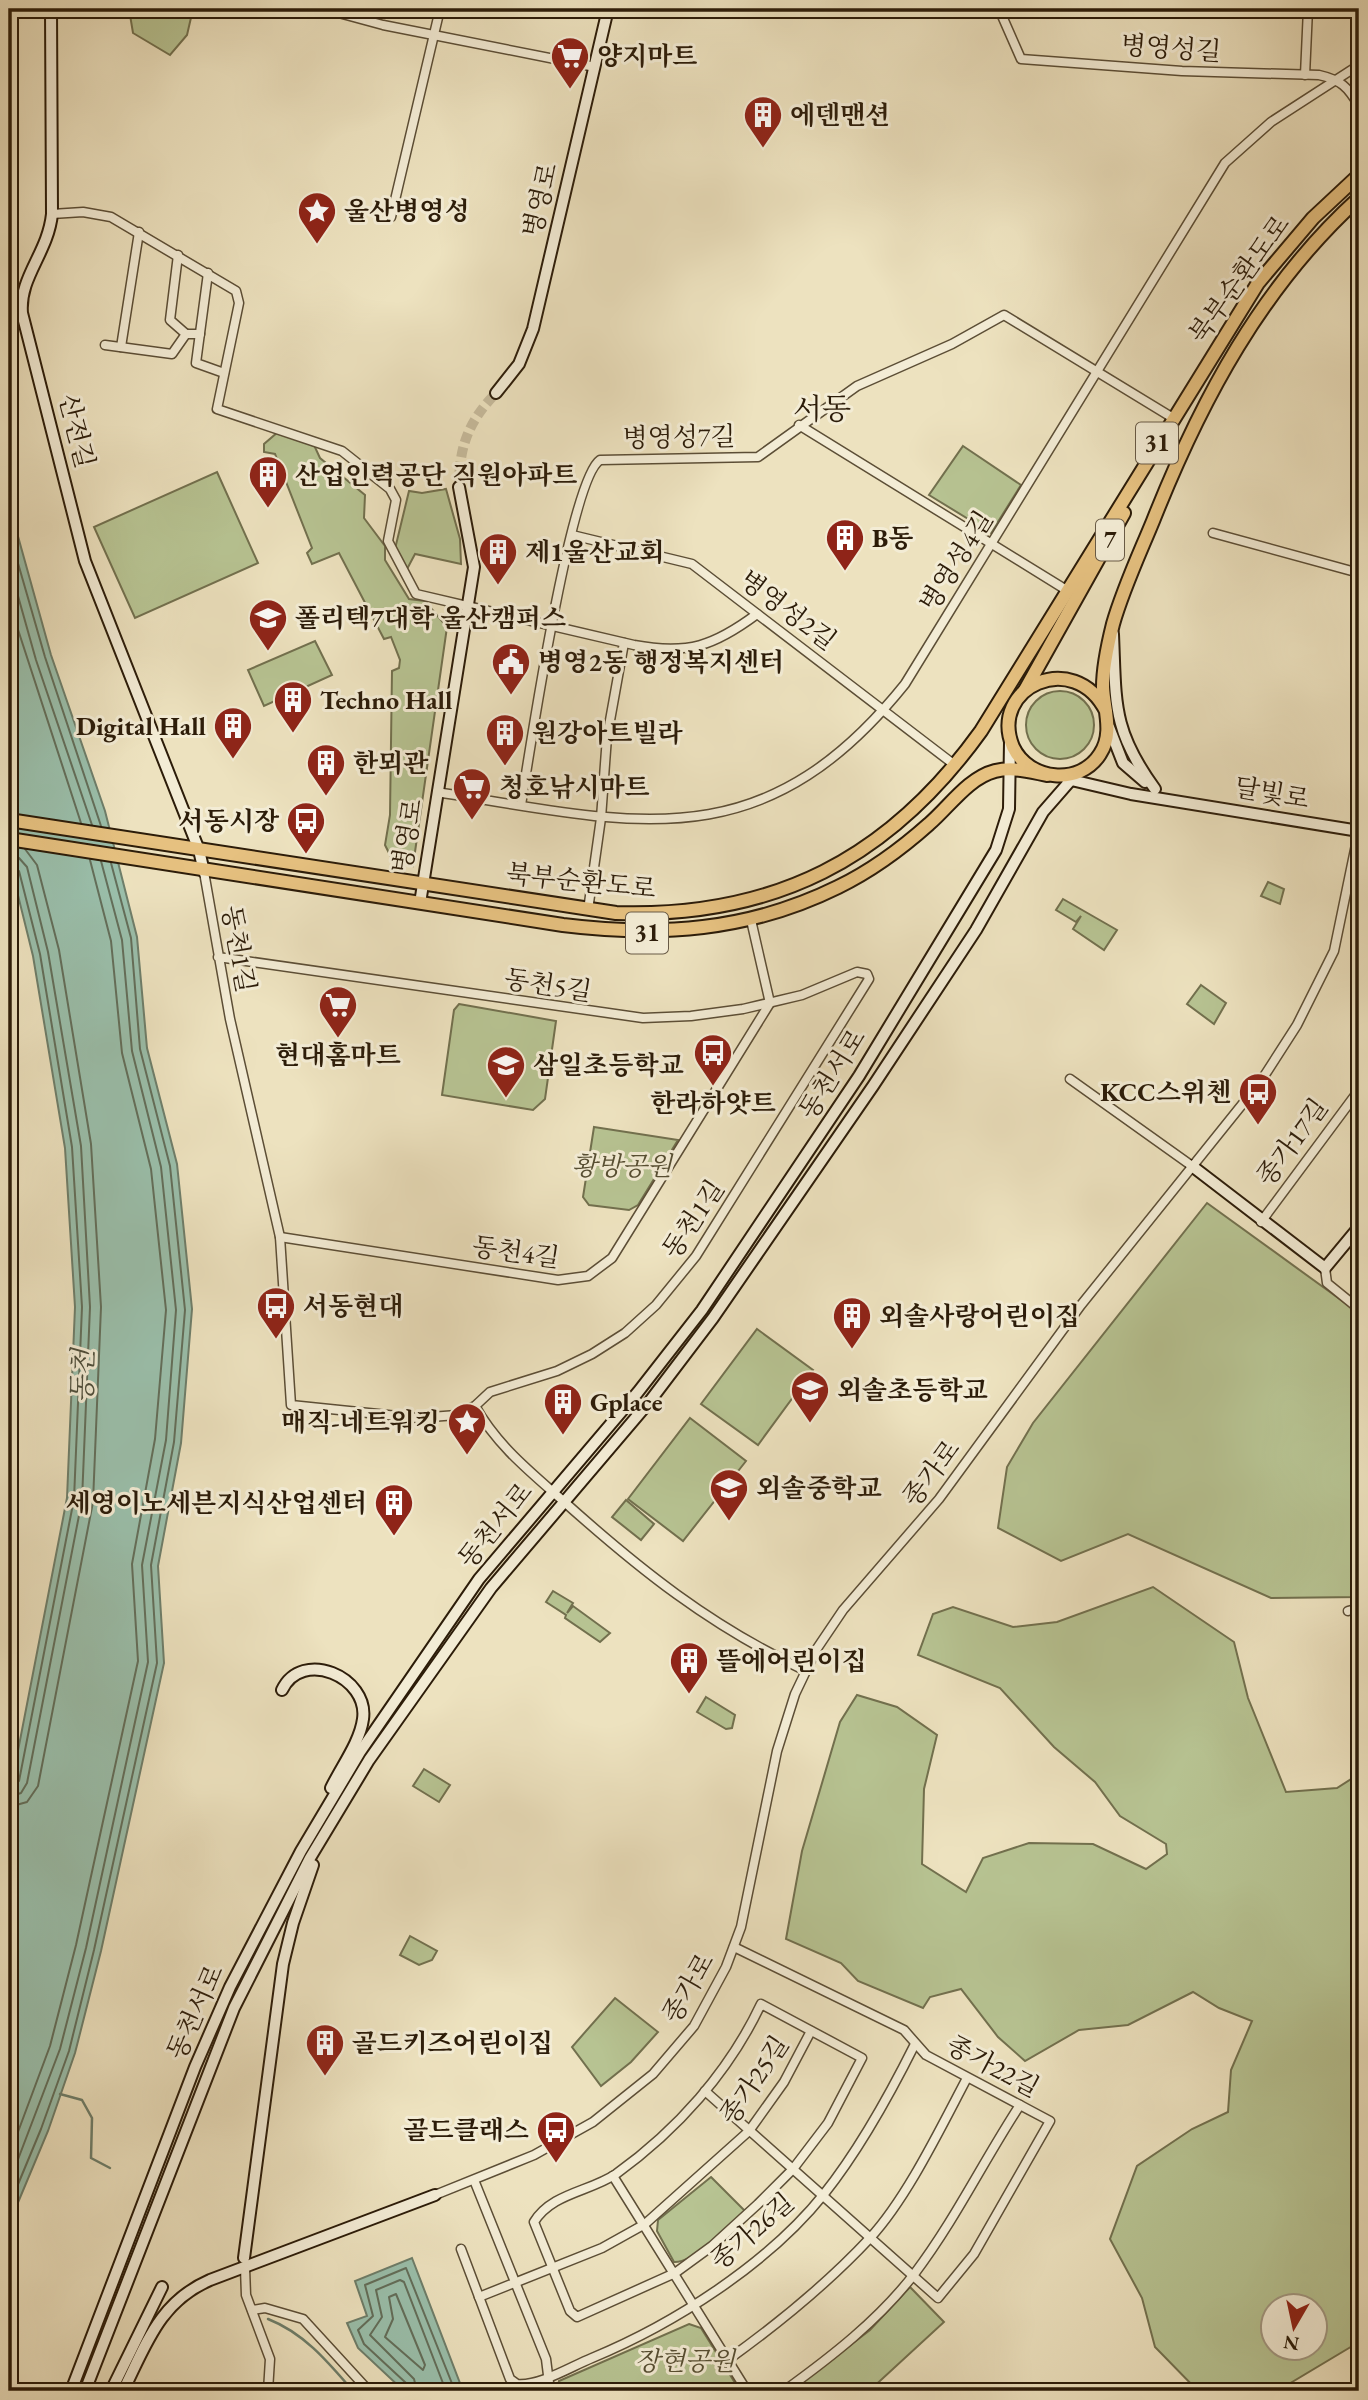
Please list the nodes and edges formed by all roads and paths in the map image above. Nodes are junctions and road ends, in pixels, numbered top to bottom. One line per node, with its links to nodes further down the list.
1 (51, 9): 15 (main road, 산전길)
2 (324, 9): 7 (street)
3 (440, 9): 7 (street)
4 (608, 9): 9 (main road, 병영로)
5 (999, 9): 10 (street, 병영성길)
6 (1308, 9): 10 (street)
7 (433, 35): 9 (street); 16 (street)
8 (1359, 65): 11 (street, 병영성4길)
9 (595, 67): 27 (main road, 병영로)
10 (1305, 75): 11 (street, 병영성길)
11 (1337, 79): 12 (street); 24 (street, 병영성4길)
12 (1359, 106)
13 (1359, 175): 26 (main road, 북부순환도로 / 31)
14 (1359, 198): 38 (main road, 31)
15 (52, 214): 17 (street); 59 (main road, 산전길)
16 (391, 217)
17 (139, 232): 18 (street); 23 (street)
18 (178, 255): 19 (street); 20 (street)
19 (208, 273): 21 (street); 25 (street)
20 (186, 334): 21 (street); 23 (street)
21 (200, 334): 25 (street)
22 (106, 345): 23 (street)
23 (121, 347)
24 (1096, 371): 28 (street, 병영성7길); 29 (street, 병영성7길); 33 (street, 병영성4길)
25 (225, 373): 36 (street)
26 (1192, 386): 28 (main road, 북부순환도로 / 31); 41 (main road, 북부순환도로 / 7)
27 (496, 393)
28 (1172, 418): 35 (main road, 북부순환도로 / 31)
29 (799, 425): 32 (street, 병영성7길); 33 (street)
30 (458, 487): 36 (main road, 병영로)
31 (1213, 533): 34 (street)
32 (572, 535): 37 (street, 병영성2길); 39 (street, 병영성7길)
33 (993, 544): 35 (street); 42 (street, 병영성4길)
34 (1359, 573)
35 (1069, 591): 45 (main road, 북부순환도로 / 31)
36 (467, 607): 39 (street); 52 (main road, 병영로)
37 (757, 614): 40 (street); 42 (street, 병영성2길)
38 (1113, 625): 43 (main road, 31); 51 (main road)
39 (550, 626): 40 (street); 54 (street, 병영성7길)
40 (624, 643): 55 (street)
41 (1023, 692): 43 (main road); 45 (main road); 46 (main road)
42 (884, 710): 47 (street, 병영성2길); 55 (street, 병영성4길)
43 (1106, 711): 44 (main road, 31)
44 (1108, 725): 50 (main road, 31); 51 (main road, 달빛로)
45 (981, 731): 47 (main road, 북부순환도로 / 31)
46 (1010, 732): 48 (main road, 동천서로); 49 (main road)
47 (956, 766): 63 (main road, 북부순환도로 / 31)
48 (1012, 769): 49 (main road, 북부순환도로 / 31); 64 (main road, 북부순환도로 / 31); 77 (main road, 동천서로)
49 (1047, 775): 50 (main road, 31)
50 (1074, 776): 53 (main road, 달빛로); 78 (main road, 동천서로)
51 (1155, 789): 53 (main road, 달빛로)
52 (438, 792): 54 (street, 병영성4길); 61 (main road, 병영로)
53 (1178, 801): 57 (main road, 달빛로)
54 (521, 805): 55 (street, 병영성4길)
55 (601, 818): 63 (street)
56 (9, 820): 59 (main road, 북부순환도로 / 31)
57 (1359, 831): 70 (street, 종가로)
58 (9, 839): 60 (main road, 북부순환도로 / 31)
59 (199, 850): 60 (main road, 산전길); 61 (main road, 북부순환도로 / 31)
60 (204, 872): 62 (main road, 북부순환도로 / 31); 65 (street, 동천1길)
61 (423, 884): 62 (main road, 병영로); 63 (main road, 북부순환도로 / 31)
62 (420, 903): 64 (main road, 북부순환도로 / 31)
63 (588, 909)
64 (751, 920): 67 (street)
65 (218, 957): 67 (street, 동천5길); 73 (street, 동천1길)
66 (867, 974): 67 (street, 동천5길); 76 (street, 동천1길)
67 (770, 1003): 73 (street, 동천4길)
68 (1070, 1079): 70 (street)
69 (1359, 1090): 71 (street, 종가17길)
70 (1192, 1166): 71 (main road, 종가17길); 81 (street, 종가로)
71 (1261, 1222): 74 (main road, 종가17길)
72 (1359, 1227): 74 (main road)
73 (280, 1237): 76 (street, 동천1길)
74 (1325, 1268): 75 (street)
75 (1357, 1304)
76 (475, 1406): 77 (street)
77 (552, 1491): 78 (street); 84 (main road, 동천서로)
78 (564, 1502): 81 (street); 83 (main road, 동천서로)
79 (1359, 1608): 80 (street)
80 (1348, 1611)
81 (806, 1671): 85 (street, 종가로)
82 (282, 1690): 84 (main road)
83 (331, 1823): 100 (main road); 112 (main road, 동천서로)
84 (301, 1851): 111 (main road, 동천서로)
85 (734, 1947): 87 (street, 종가22길); 94 (street, 종가로)
86 (811, 2031): 89 (street, 종가25길); 91 (street, 종가25길); 92 (street)
87 (915, 2045): 88 (street, 종가22길); 96 (street, 종가26길)
88 (967, 2078): 90 (street, 종가22길); 98 (street)
89 (705, 2091): 91 (street); 93 (street, 종가25길)
90 (1020, 2105): 103 (street); 103 (street, 종가22길)
91 (749, 2131): 92 (street); 97 (street, 종가25길)
92 (793, 2169): 96 (street); 102 (street)
93 (613, 2176): 97 (street); 101 (street, 종가25길)
94 (474, 2180): 95 (street, 종가로); 104 (street)
95 (435, 2195): 114 (main road)
96 (824, 2195): 98 (street); 107 (street, 종가26길)
97 (645, 2224): 101 (street, 종가25길); 102 (street)
98 (872, 2236): 103 (street); 109 (street)
99 (461, 2249): 106 (street, 종가26길)
100 (244, 2263): 108 (street)
101 (554, 2268): 102 (street); 104 (street, 종가25길)
102 (675, 2273): 107 (street)
103 (914, 2274): 119 (street)
104 (515, 2282): 106 (street, 종가25길); 110 (street)
105 (162, 2287): 113 (main road)
106 (479, 2297): 110 (street, 종가26길)
107 (693, 2308): 109 (street); 110 (street, 종가26길)
108 (253, 2310): 115 (street); 116 (street)
109 (729, 2360): 118 (street)
110 (549, 2376): 117 (street)
111 (71, 2391)
112 (85, 2391)
113 (111, 2391)
114 (123, 2391)
115 (268, 2391)
116 (369, 2391)
117 (550, 2391)
118 (747, 2391)
119 (784, 2391)

